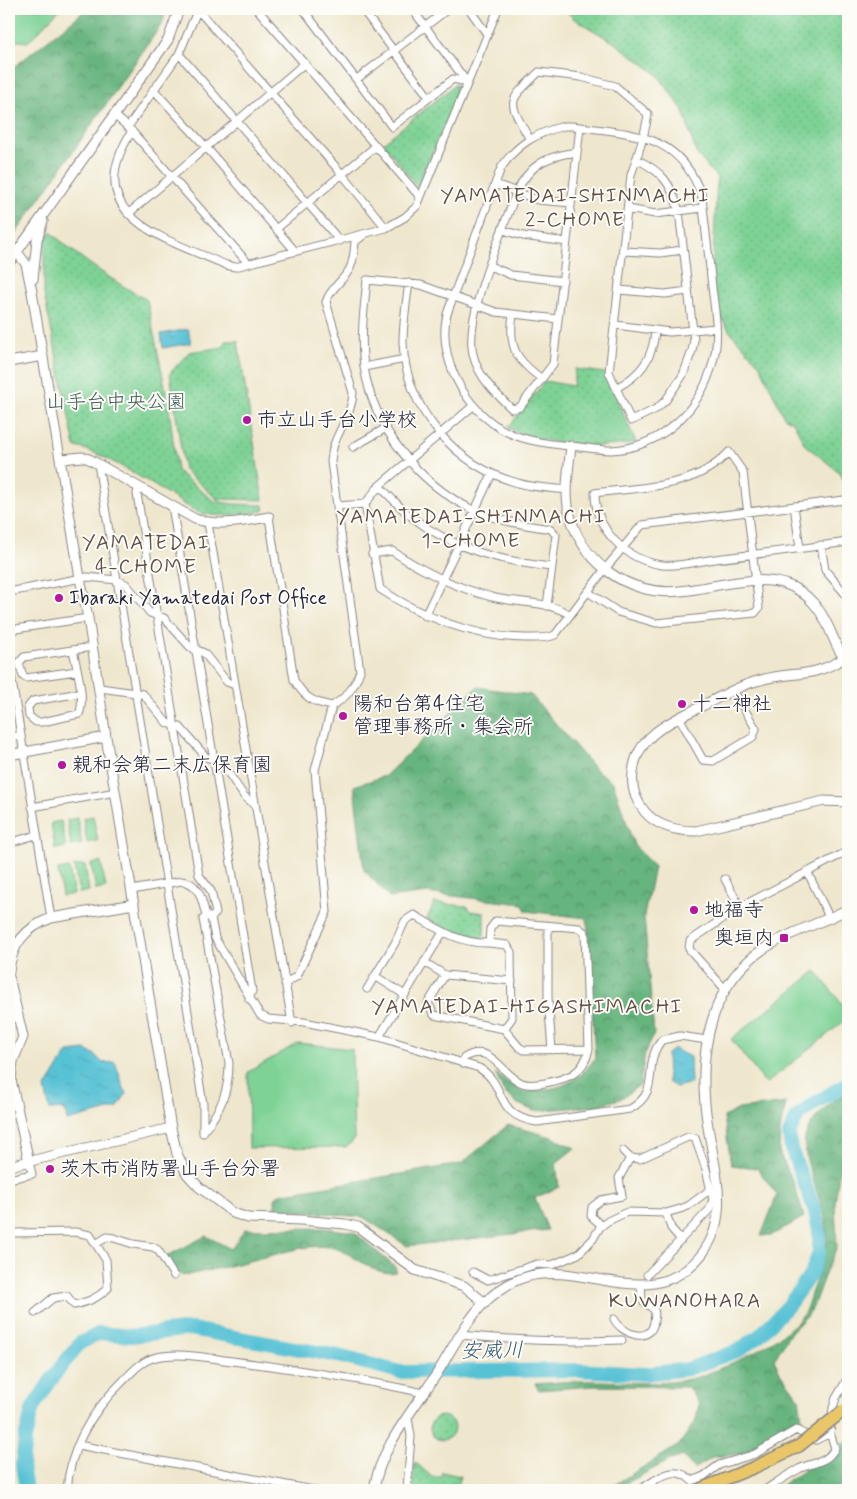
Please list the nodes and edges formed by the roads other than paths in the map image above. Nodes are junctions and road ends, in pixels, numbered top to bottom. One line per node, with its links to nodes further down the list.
1 (179, 9): 20 (street)
2 (198, 9): 13 (street); 18 (street)
3 (257, 9): 14 (street)
4 (303, 9): 15 (street)
5 (362, 9): 12 (street)
6 (412, 9): 10 (street)
7 (448, 9): 10 (street)
8 (469, 9): 11 (street)
9 (498, 9): 11 (street)
10 (426, 26): 12 (street); 16 (street)
11 (488, 34): 16 (street)
12 (394, 51): 15 (street); 19 (street)
13 (179, 54): 17 (street); 21 (street)
14 (305, 63): 18 (street); 26 (street)
15 (357, 79): 19 (street)
16 (467, 82): 19 (street); 34 (street)
17 (153, 89): 23 (street); 27 (street)
18 (270, 93): 21 (street); 30 (street)
19 (429, 97)
20 (113, 114): 23 (street); 40 (street)
21 (237, 120): 27 (street); 35 (street)
22 (580, 127): 24 (street); 25 (street); 28 (street)
23 (130, 129): 31 (street); 41 (street)
24 (645, 137): 25 (street); 29 (street); 37 (street)
25 (529, 138): 32 (street)
26 (376, 146): 30 (street); 34 (street)
27 (206, 147): 31 (street); 43 (street)
28 (577, 152): 33 (street); 36 (street)
29 (636, 159): 38 (street); 39 (street)
30 (342, 174): 35 (street); 42 (street)
31 (172, 176): 41 (street); 53 (street)
32 (495, 184): 33 (street); 60 (street)
33 (516, 193): 36 (street); 44 (street)
34 (420, 197): 42 (street)
35 (308, 203): 43 (street); 46 (street)
36 (571, 203): 47 (street)
37 (703, 208): 39 (street); 65 (street)
38 (628, 209): 39 (street); 50 (street)
39 (679, 211): 48 (street)
40 (46, 212): 51 (street); 59 (street)
41 (128, 214): 53 (street)
42 (386, 228): 45 (street)
43 (276, 229): 49 (street)
44 (503, 230): 47 (street); 54 (street)
45 (365, 234): 46 (street); 88 (street)
46 (340, 241): 49 (street)
47 (568, 242): 55 (street)
48 (684, 250): 50 (street); 58 (street)
49 (295, 251): 53 (street)
50 (623, 251): 57 (street)
51 (17, 252): 52 (street); 59 (street)
52 (9, 263)
53 (248, 263)
54 (490, 266): 55 (street); 61 (street)
55 (563, 281): 63 (street)
56 (409, 283): 60 (street); 69 (street); 71 (street)
57 (619, 290): 58 (street); 64 (street)
58 (688, 291): 66 (street)
59 (32, 292): 68 (street)
60 (453, 297): 61 (street); 74 (street)
61 (476, 305): 62 (street); 72 (street)
62 (513, 314): 63 (street); 72 (street)
63 (558, 319): 72 (street)
64 (616, 325): 67 (street); 73 (street)
65 (716, 328): 66 (street); 77 (street)
66 (692, 330): 67 (street); 73 (street)
67 (655, 331): 73 (street)
68 (43, 356): 70 (street); 79 (street)
69 (405, 359): 71 (street); 76 (street)
70 (9, 362)
71 (364, 367): 75 (street)
72 (542, 379)
73 (616, 388)
74 (473, 406): 76 (street); 77 (street)
75 (386, 428): 78 (street); 80 (street)
76 (440, 434): 80 (street); 82 (street)
77 (571, 446): 85 (street)
78 (353, 447)
79 (62, 460): 81 (street); 104 (street)
80 (408, 461): 83 (street); 90 (street)
81 (98, 464): 84 (street); 105 (street)
82 (492, 474): 85 (street); 90 (street)
83 (379, 486): 86 (street); 96 (street)
84 (138, 487): 87 (street); 112 (street)
85 (567, 490): 103 (street)
86 (365, 504): 88 (street); 100 (street)
87 (172, 506): 94 (street); 118 (street)
88 (337, 506): 128 (street)
89 (794, 506): 91 (street); 92 (street); 99 (street)
90 (475, 510): 96 (street); 102 (street)
91 (748, 512): 98 (street); 98 (street); 101 (street)
92 (848, 512)
93 (269, 517): 94 (street); 128 (street)
94 (208, 523): 123 (street)
95 (848, 542): 97 (street)
96 (458, 546): 102 (street); 106 (street)
97 (821, 546): 99 (street); 110 (street)
98 (622, 548): 101 (street); 103 (street)
99 (800, 548): 101 (street)
100 (372, 554): 106 (street); 114 (street)
101 (754, 554): 107 (street)
102 (551, 568): 111 (street)
103 (604, 569): 107 (street); 109 (street)
104 (80, 578): 105 (street); 108 (street); 115 (street)
105 (117, 580): 112 (street); 126 (street)
106 (442, 580): 111 (street); 114 (street)
107 (757, 581): 109 (street); 120 (street)
108 (9, 592)
109 (588, 592): 113 (street)
110 (848, 597)
111 (547, 606): 113 (street)
112 (156, 615): 118 (street); 130 (street)
113 (570, 615): 114 (street)
114 (425, 616)
115 (88, 618): 116 (street); 117 (street)
116 (9, 630)
117 (93, 647): 119 (street); 124 (street)
118 (195, 649): 123 (street); 136 (street)
119 (73, 650): 122 (street); 122 (street)
120 (846, 659): 125 (street)
121 (9, 663): 131 (street)
122 (77, 671): 127 (street)
123 (235, 685): 139 (street)
124 (100, 688): 126 (street); 132 (street)
125 (733, 690): 129 (street); 129 (street)
126 (135, 692): 130 (street); 146 (street)
127 (80, 693): 127 (street)
128 (332, 706): 164 (street)
129 (679, 717): 138 (street)
130 (174, 726): 136 (street); 151 (street)
131 (21, 736): 133 (street); 134 (street)
132 (106, 737): 134 (street); 137 (street)
133 (9, 738)
134 (24, 752): 135 (street); 140 (street)
135 (9, 755)
136 (214, 760): 139 (street); 168 (street)
137 (116, 792): 140 (street); 147 (street)
138 (848, 802)
139 (255, 805): 164 (street)
140 (32, 807): 141 (street)
141 (36, 835): 142 (street); 152 (street)
142 (9, 843)
143 (848, 851): 144 (street)
144 (807, 871): 149 (street); 153 (street)
145 (726, 879): 149 (street)
146 (167, 884): 147 (street); 151 (street); 151 (street)
147 (132, 890): 148 (street)
148 (134, 904): 152 (street); 176 (street)
149 (740, 907): 166 (street)
150 (848, 909): 153 (street)
151 (209, 917): 168 (street)
152 (51, 918): 157 (street)
153 (830, 919): 166 (street)
154 (548, 926): 156 (street); 173 (street); 174 (street)
155 (443, 932): 156 (street); 158 (street); 161 (street)
156 (489, 943): 163 (street)
157 (12, 946): 159 (street)
158 (424, 962): 160 (street); 167 (street)
159 (9, 972)
160 (445, 975): 163 (street); 170 (street)
161 (374, 976): 165 (street); 167 (street)
162 (9, 977): 179 (street)
163 (512, 982): 170 (street)
164 (286, 984): 169 (street)
165 (367, 989)
166 (725, 989): 172 (street)
167 (405, 995): 171 (street)
168 (250, 999): 169 (street)
169 (292, 1023): 171 (street)
170 (504, 1030): 174 (street)
171 (379, 1037): 175 (street)
172 (706, 1040): 175 (street); 183 (street)
173 (589, 1049): 174 (street); 175 (street)
174 (552, 1050)
175 (464, 1064)
176 (171, 1128): 179 (street); 194 (street)
177 (623, 1151): 178 (street)
178 (630, 1158): 182 (street); 185 (street)
179 (29, 1162): 180 (street); 181 (street)
180 (9, 1166)
181 (9, 1179)
182 (710, 1189): 183 (street); 184 (street)
183 (716, 1200): 187 (street); 193 (street)
184 (666, 1213): 185 (street); 187 (street)
185 (602, 1226): 189 (street)
186 (9, 1230): 188 (street)
187 (681, 1240): 191 (street)
188 (96, 1244): 192 (street); 195 (street)
189 (552, 1269): 190 (street); 193 (street); 194 (street)
190 (473, 1272)
191 (647, 1275)
192 (174, 1276)
193 (641, 1284): 196 (street)
194 (485, 1303): 197 (street)
195 (34, 1313)
196 (614, 1318)
197 (461, 1334): 198 (street); 200 (street)
198 (622, 1340)
199 (848, 1378): 203 (street)
200 (425, 1392): 202 (street); 204 (street)
201 (846, 1408): 210 (main road, bridge)
202 (408, 1418): 207 (street); 208 (street)
203 (830, 1433): 209 (street); 211 (street)
204 (78, 1444): 205 (street); 206 (street)
205 (67, 1490)
206 (313, 1490)
207 (374, 1490)
208 (407, 1490)
209 (639, 1490)
210 (698, 1490)
211 (765, 1490)

